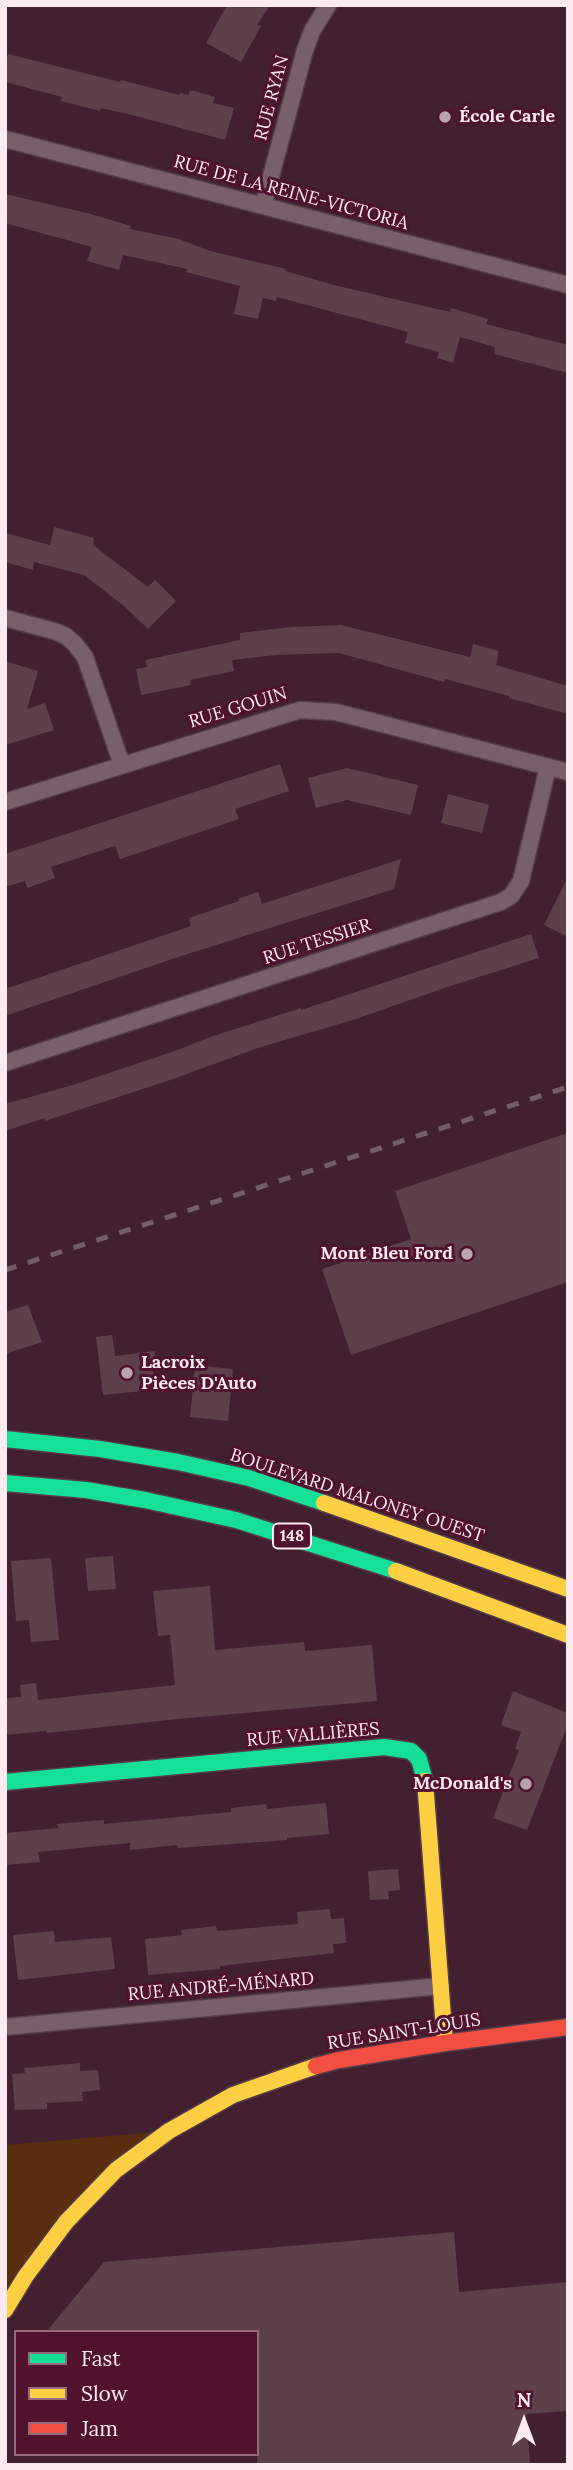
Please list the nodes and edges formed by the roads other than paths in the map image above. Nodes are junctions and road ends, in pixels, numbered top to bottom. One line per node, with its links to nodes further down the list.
1 (328, 5): 3 (street, RUE RYAN)
2 (5, 139): 3 (street, RUE DE LA REINE-VICTORIA)
3 (263, 206): 4 (street, RUE DE LA REINE-VICTORIA)
4 (568, 285)
5 (5, 618): 6 (street)
6 (122, 765): 7 (street, RUE GOUIN); 9 (street, RUE GOUIN)
7 (548, 767): 8 (street, RUE GOUIN); 10 (street, RUE TESSIER)
8 (568, 772)
9 (5, 802)
10 (5, 1063)
11 (5, 1439): 13 (street, BOULEVARD MALONEY OUEST / 148)
12 (5, 1483): 14 (street, 148)
13 (568, 1589)
14 (568, 1635)
15 (5, 1782): 16 (street, RUE VALLIÈRES)
16 (441, 1986): 17 (street, RUE ANDRÉ-MÉNARD); 19 (street, RUE VALLIÈRES)
17 (5, 2027)
18 (568, 2027): 19 (street, RUE SAINT-LOUIS)
19 (445, 2043): 20 (street, RUE SAINT-LOUIS)
20 (5, 2310)

